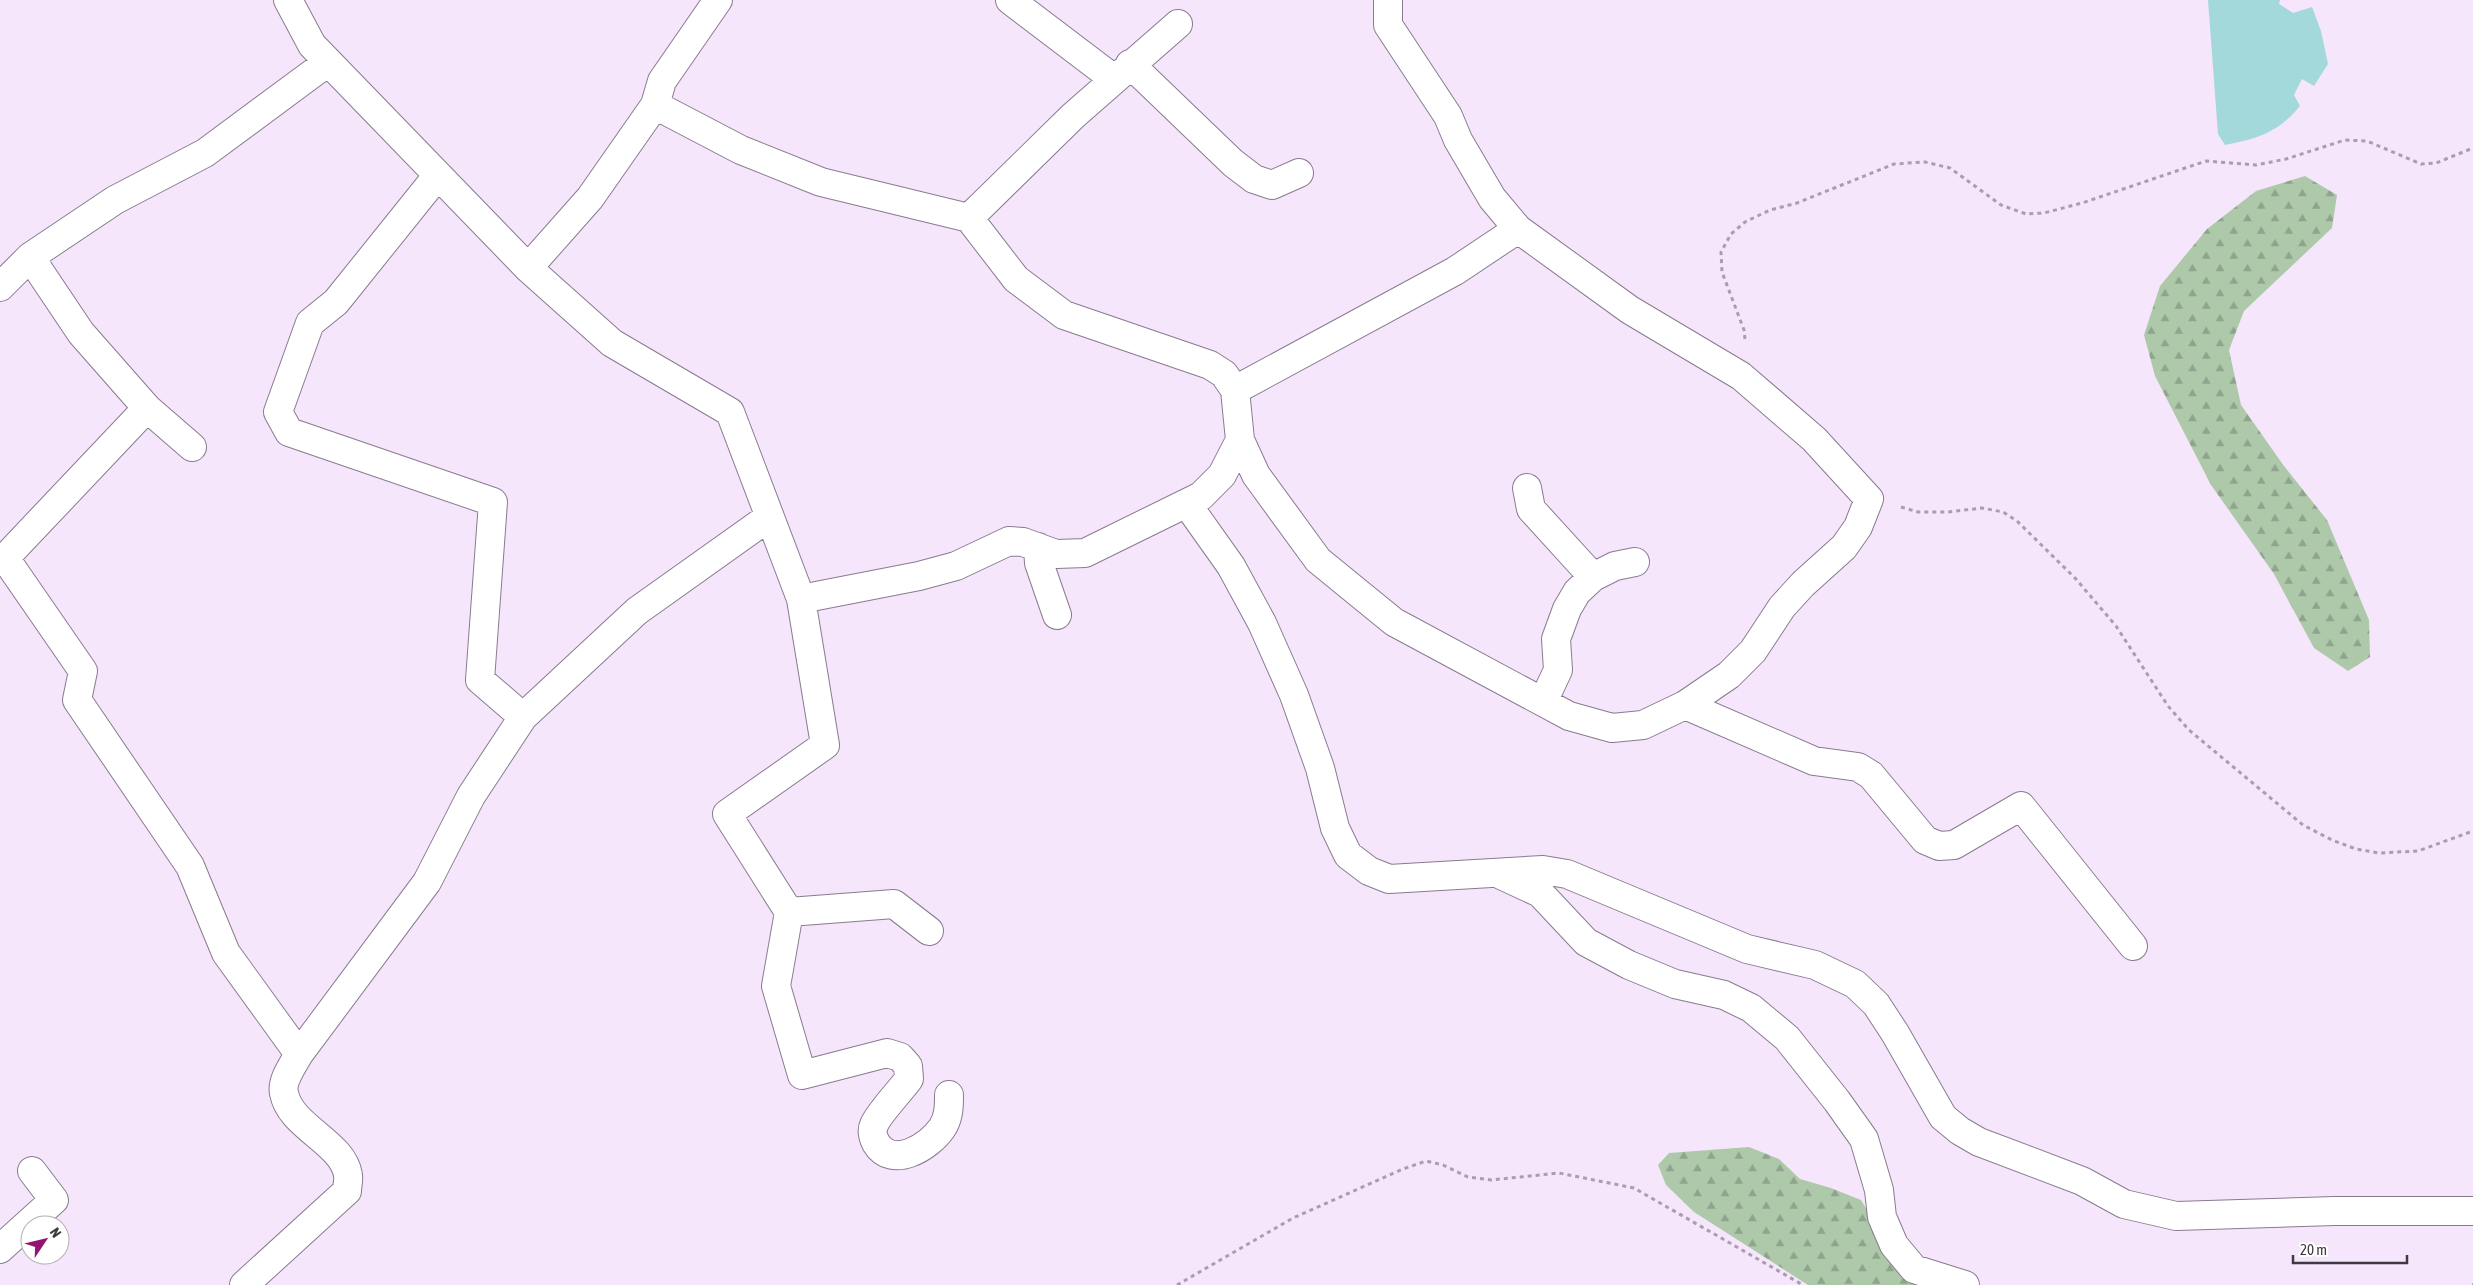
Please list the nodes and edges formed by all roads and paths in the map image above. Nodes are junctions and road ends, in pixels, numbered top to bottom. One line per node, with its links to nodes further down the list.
1 (288, 0): 6 (street)
2 (718, 0): 8 (street)
3 (1010, 0): 7 (street)
4 (1388, 0): 13 (street)
5 (1178, 24): 7 (street)
6 (328, 62): 11 (street); 14 (street)
7 (1122, 72): 10 (street); 12 (street)
8 (655, 105): 12 (street); 15 (street)
9 (2473, 148): 17 (path)
10 (1299, 173)
11 (438, 175): 15 (street); 33 (street)
12 (969, 218): 18 (street)
13 (1518, 229): 17 (street); 18 (street)
14 (30, 257): 16 (street); 19 (street)
15 (528, 268): 25 (street)
16 (0, 287)
17 (1740, 376): 23 (street)
18 (1236, 390): 20 (street)
19 (148, 408): 21 (street); 39 (street)
20 (1240, 440): 24 (street); 31 (street)
21 (192, 447)
22 (1527, 488): 28 (street)
23 (1869, 499): 32 (street); 34 (path)
24 (1187, 504): 26 (street); 35 (street)
25 (769, 516): 29 (street); 33 (street)
26 (1038, 547): 29 (street); 30 (street)
27 (1635, 562): 28 (street)
28 (1593, 577): 31 (street)
29 (801, 599): 36 (street)
30 (1057, 615)
31 (1543, 702): 32 (street)
32 (1685, 705): 38 (street)
33 (523, 717): 39 (street)
34 (2473, 831)
35 (1497, 873): 42 (street); 47 (street)
36 (789, 912): 37 (street); 40 (street)
37 (929, 931)
38 (2133, 946)
39 (299, 1054): 44 (street)
40 (949, 1095)
41 (32, 1171): 43 (street)
42 (2473, 1210)
43 (0, 1249)
44 (244, 1285)
45 (1177, 1285): 46 (path)
46 (1803, 1285)
47 (1965, 1285)

